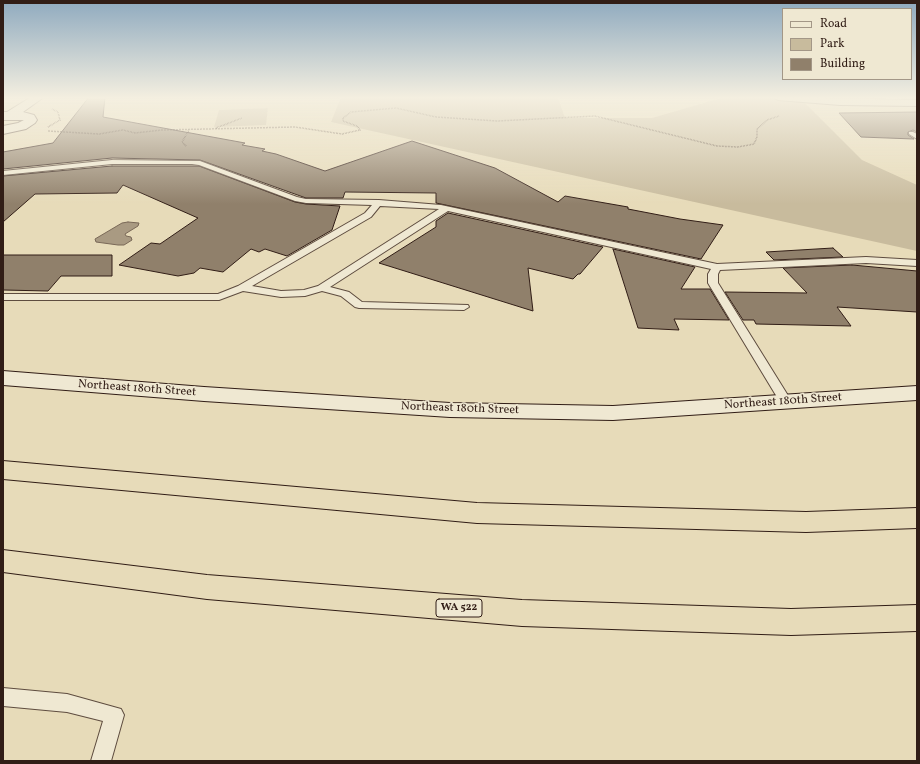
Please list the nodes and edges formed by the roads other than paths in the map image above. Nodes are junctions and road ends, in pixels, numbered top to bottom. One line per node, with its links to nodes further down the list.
1 (3, 173): 2 (lane)
2 (378, 202): 3 (lane); 6 (lane)
3 (447, 208): 5 (lane); 7 (lane)
4 (917, 263): 5 (lane)
5 (717, 268): 12 (lane)
6 (242, 288): 7 (lane); 8 (lane)
7 (322, 288): 9 (lane)
8 (3, 297)
9 (464, 307)
10 (3, 378): 12 (main road, Northeast 180th Street)
11 (917, 393): 12 (main road, Northeast 180th Street)
12 (786, 402)
13 (3, 470): 14 (highway)
14 (909, 517)
15 (3, 562): 16 (highway, WA 522)
16 (917, 618)
17 (3, 697): 18 (lane)
18 (101, 761)

